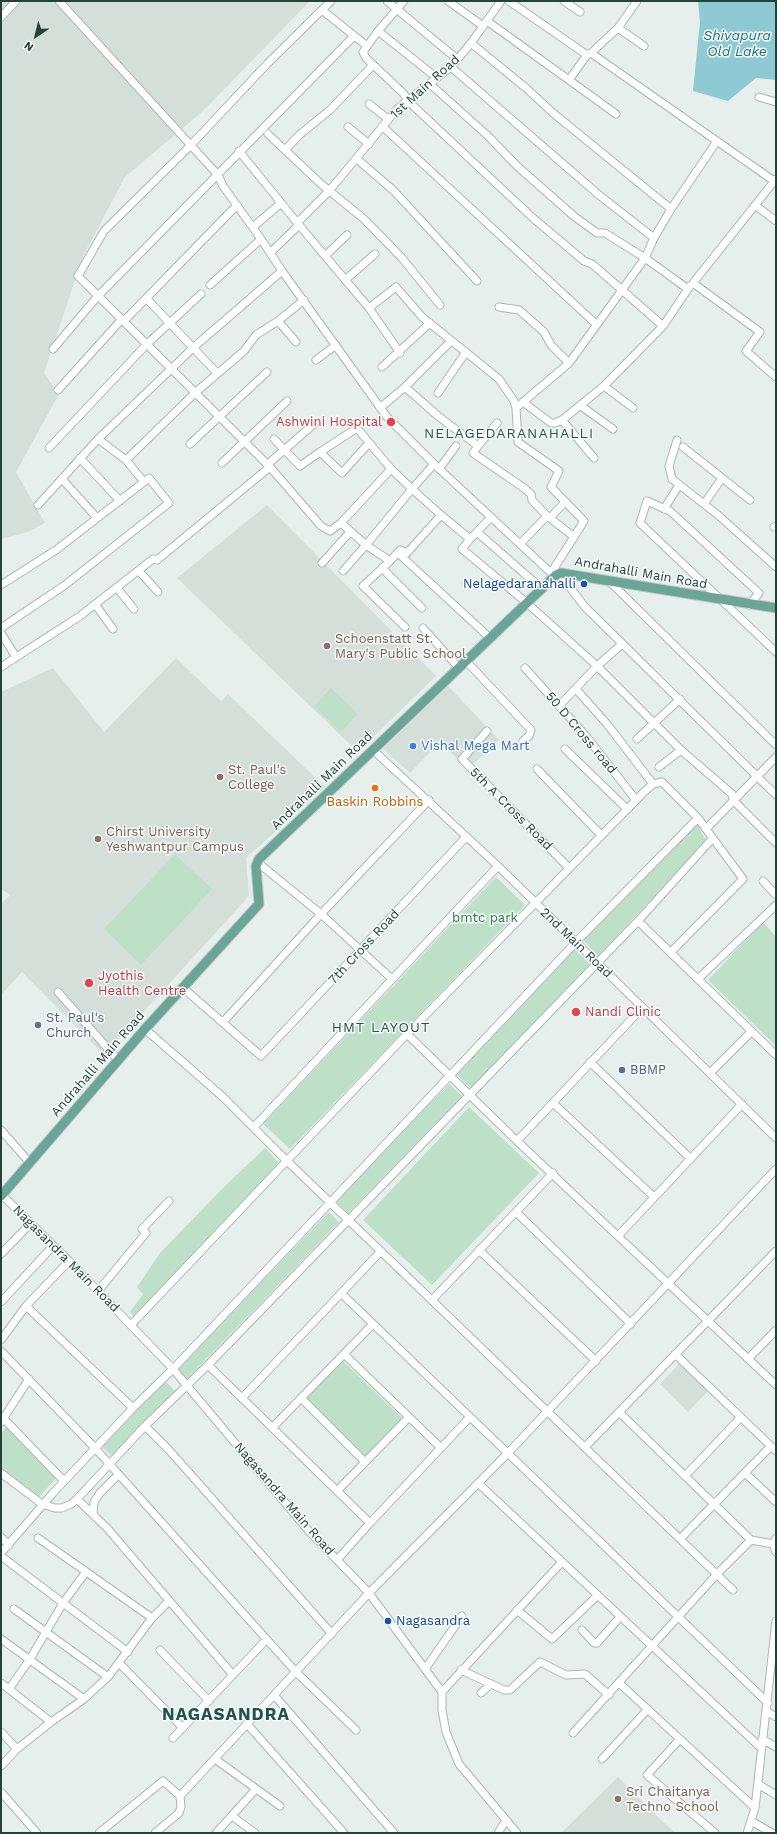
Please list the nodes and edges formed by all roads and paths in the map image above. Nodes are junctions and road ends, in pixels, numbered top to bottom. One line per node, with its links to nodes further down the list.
1 (16, 1): 14 (street)
2 (59, 1): 40 (street)
3 (331, 1): 12 (street)
4 (387, 1): 11 (street)
5 (404, 1): 11 (street)
6 (448, 1): 15 (street)
7 (501, 1): 15 (street, 1st Main Road)
8 (509, 1): 22 (street)
9 (564, 1): 13 (street)
10 (637, 1): 16 (street)
11 (398, 8): 17 (street); 23 (street)
12 (322, 10): 18 (street); 40 (street)
13 (580, 12)
14 (1, 17)
15 (485, 24): 19 (street, 1st Main Road); 27 (street)
16 (618, 28): 21 (street); 22 (street)
17 (378, 30): 20 (street); 26 (street)
18 (354, 36): 20 (street); 42 (street)
19 (471, 44): 23 (street, 1st Main Road); 50 (street)
20 (367, 46): 24 (street)
21 (644, 46)
22 (589, 54): 27 (street); 38 (street)
23 (457, 59): 25 (street, 1st Main Road)
24 (373, 65): 30 (street); 41 (street)
25 (451, 67): 26 (street, 1st Main Road); 55 (street)
26 (437, 78): 28 (street, 1st Main Road)
27 (569, 80): 33 (street)
28 (430, 84): 30 (street, 1st Main Road); 60 (street)
29 (760, 97): 31 (street)
30 (408, 101): 34 (street, 1st Main Road); 66 (street)
31 (776, 102)
32 (369, 104): 34 (street)
33 (616, 114)
34 (388, 119): 35 (street, 1st Main Road)
35 (382, 126): 39 (street, 1st Main Road); 78 (street)
36 (348, 127): 39 (street)
37 (268, 134): 41 (street)
38 (717, 141): 45 (street); 50 (street)
39 (369, 144): 43 (street, 1st Main Road)
40 (190, 146): 44 (street); 68 (street)
41 (286, 149): 46 (street)
42 (239, 151): 44 (street); 47 (street)
43 (357, 159): 46 (street, 1st Main Road); 63 (street)
44 (218, 175): 48 (street); 68 (street)
45 (775, 180): 49 (street)
46 (330, 190): 52 (street, 1st Main Road); 71 (street)
47 (281, 203): 52 (street); 53 (street)
48 (236, 205): 53 (street); 69 (street)
49 (755, 205): 51 (street); 65 (street)
50 (671, 209): 55 (street)
51 (776, 221)
52 (298, 224): 57 (street, 1st Main Road); 59 (street)
53 (252, 227): 56 (street)
54 (348, 235): 59 (street)
55 (654, 238): 60 (street)
56 (261, 239): 57 (street); 64 (street)
57 (270, 253): 61 (street)
58 (375, 254): 62 (street)
59 (325, 256): 62 (street)
60 (645, 258): 65 (street); 66 (street)
61 (282, 271): 70 (street); 84 (street)
62 (346, 280): 73 (street)
63 (477, 281)
64 (210, 285)
65 (690, 286): 79 (street); 94 (street)
66 (622, 290): 78 (street); 79 (street)
67 (201, 294): 76 (street)
68 (97, 297): 74 (street); 85 (street)
69 (146, 298): 74 (street); 76 (street)
70 (304, 300): 75 (street); 83 (street)
71 (440, 305)
72 (499, 307): 89 (street)
73 (369, 308): 77 (street); 87 (street)
74 (123, 320): 82 (street); 97 (street)
75 (278, 321): 81 (street); 93 (street)
76 (170, 323): 82 (street); 84 (street)
77 (430, 323): 80 (street); 87 (street)
78 (596, 324): 89 (street)
79 (663, 326): 95 (street)
80 (451, 341): 86 (street); 96 (street)
81 (296, 342)
82 (147, 344): 91 (street); 119 (street)
83 (336, 345): 88 (street); 103 (street)
84 (194, 348): 91 (street); 93 (street)
85 (53, 349)
86 (466, 352): 99 (street); 104 (street)
87 (400, 353): 90 (street)
88 (316, 360)
89 (569, 362): 101 (street)
90 (382, 368)
91 (171, 370): 98 (street); 111 (street)
92 (267, 372): 106 (street)
93 (217, 373): 98 (street)
94 (776, 377)
95 (604, 386): 102 (street); 105 (street)
96 (405, 387): 103 (street); 118 (street)
97 (58, 390)
98 (196, 392): 106 (street); 125 (street)
99 (438, 393)
100 (287, 401): 114 (street)
101 (523, 402): 104 (street); 107 (street)
102 (582, 406): 107 (street); 110 (street)
103 (380, 408): 128 (street)
104 (516, 408): 137 (street)
105 (633, 408)
106 (221, 417): 114 (street); 116 (street)
107 (562, 420): 124 (street)
108 (497, 423): 118 (street)
109 (314, 424): 121 (street)
110 (613, 429)
111 (98, 439): 123 (street); 125 (street)
112 (274, 439): 121 (street)
113 (677, 440): 133 (street)
114 (245, 441): 126 (street); 127 (street)
115 (369, 443): 122 (street); 122 (street); 129 (street)
116 (190, 444)
117 (456, 446): 128 (street)
118 (478, 446): 143 (street)
119 (49, 448)
120 (683, 448): 130 (street)
121 (284, 450): 122 (street); 127 (street)
122 (320, 452)
123 (80, 458): 131 (street); 136 (street)
124 (594, 458)
125 (126, 460): 132 (street)
126 (222, 463)
127 (269, 465): 145 (street); 157 (street)
128 (437, 467): 134 (street); 142 (street)
129 (391, 470): 134 (street); 145 (street)
130 (722, 478): 135 (street); 138 (street)
131 (62, 479): 139 (street); 144 (street)
132 (144, 482): 136 (street); 173 (street)
133 (679, 485): 138 (street); 140 (street)
134 (412, 489): 141 (street); 151 (street)
135 (750, 500)
136 (120, 501): 144 (street)
137 (565, 502): 143 (street); 148 (street)
138 (704, 504): 155 (street)
139 (38, 505)
140 (664, 508): 165 (street); 168 (street)
141 (441, 515): 149 (street); 152 (street)
142 (491, 517): 147 (street); 150 (street)
143 (548, 517): 148 (street); 150 (street)
144 (97, 518): 161 (street)
145 (341, 523): 146 (street)
146 (350, 532): 151 (street); 154 (street)
147 (477, 532): 149 (street); 163 (street)
148 (573, 536): 159 (street)
149 (470, 540): 166 (street)
150 (520, 544): 159 (street)
151 (366, 545): 153 (street); 158 (street)
152 (398, 552): 153 (street); 177 (street)
153 (390, 561): 156 (street)
154 (322, 563)
155 (776, 567)
156 (382, 568): 169 (street); 172 (street)
157 (139, 570): 162 (street); 164 (street)
158 (343, 571)
159 (555, 573): 160 (main road, Andrahalli Main Road); 163 (main road, Andrahalli Main Road); 178 (street)
160 (609, 581): 165 (main road, Andrahalli Main Road); 192 (street)
161 (1, 585)
162 (117, 588): 167 (street); 171 (street)
163 (542, 589): 166 (main road, Andrahalli Main Road)
164 (158, 592)
165 (722, 600): 168 (main road, Andrahalli Main Road); 179 (street)
166 (527, 603): 177 (main road, Andrahalli Main Road); 182 (street)
167 (95, 604): 175 (street); 180 (street)
168 (749, 605): 170 (main road, Andrahalli Main Road)
169 (422, 608)
170 (776, 608)
171 (134, 609)
172 (405, 627)
173 (1, 628)
174 (423, 628): 181 (street)
175 (112, 629)
176 (1, 633): 180 (street)
177 (490, 638): 181 (main road, Andrahalli Main Road)
178 (622, 644): 182 (street); 186 (street)
179 (776, 652)
180 (16, 657): 183 (street)
181 (462, 665): 191 (street); 194 (main road, Andrahalli Main Road)
182 (597, 666): 185 (street); 188 (street)
183 (1, 667)
184 (525, 668): 187 (street, 50 D Cross road)
185 (576, 689): 187 (street); 200 (street)
186 (680, 699): 188 (street); 199 (street)
187 (559, 706): 203 (street, 50 D Cross road)
188 (654, 722): 190 (street); 195 (street)
189 (487, 731): 214 (street, 5th A Cross Road)
190 (637, 739)
191 (522, 741)
192 (776, 746)
193 (565, 749): 205 (street)
194 (373, 750): 202 (street, 2nd Main Road); 212 (main road, Andrahalli Main Road)
195 (681, 750): 197 (street); 204 (street)
196 (776, 757): 199 (street)
197 (659, 767)
198 (537, 769): 208 (street)
199 (756, 777): 201 (street); 204 (street)
200 (653, 784): 203 (street); 206 (street)
201 (776, 795)
202 (429, 800): 209 (street, 2nd Main Road); 219 (street)
203 (636, 800): 205 (street)
204 (733, 800): 207 (street); 211 (street)
205 (627, 809): 208 (street)
206 (698, 818): 207 (street); 221 (street)
207 (706, 829): 210 (street)
208 (601, 835): 214 (street)
209 (466, 837): 213 (street, 2nd Main Road); 222 (street, 7th Cross Road)
210 (712, 839): 220 (street); 223 (street)
211 (776, 843)
212 (257, 862): 219 (street); 227 (main road, Andrahalli Main Road)
213 (498, 866): 217 (street, 2nd Main Road); 225 (street)
214 (569, 868): 217 (street)
215 (763, 881): 216 (street)
216 (776, 895)
217 (534, 902): 221 (street, 2nd Main Road); 233 (street)
218 (776, 905): 226 (street)
219 (321, 914): 222 (street); 230 (street)
220 (638, 921): 223 (street); 224 (street)
221 (576, 942): 224 (street, 2nd Main Road); 238 (street)
222 (361, 950): 225 (street); 230 (street, 7th Cross Road)
223 (671, 952): 226 (street)
224 (597, 962): 229 (street, 2nd Main Road); 239 (street)
225 (392, 979): 242 (street)
226 (698, 979): 232 (street)
227 (182, 987): 230 (street); 231 (main road, Andrahalli Main Road)
228 (58, 992): 235 (street)
229 (642, 1008): 236 (street); 237 (street, 2nd Main Road)
230 (223, 1022)
231 (145, 1029): 235 (main road, Andrahalli Main Road); 242 (street)
232 (751, 1032): 234 (street); 237 (street)
233 (407, 1034): 238 (street); 247 (street)
234 (776, 1056)
235 (118, 1060): 248 (main road, Andrahalli Main Road)
236 (590, 1062): 240 (street); 246 (street)
237 (710, 1072): 241 (street, 2nd Main Road)
238 (450, 1075): 239 (street); 254 (street)
239 (470, 1094): 245 (street); 256 (street)
240 (553, 1102): 245 (street); 252 (street)
241 (742, 1104): 244 (street, 2nd Main Road); 246 (street)
242 (254, 1127): 247 (street)
243 (1, 1130): 248 (street)
244 (776, 1138)
245 (517, 1141): 250 (street)
246 (691, 1159): 252 (street)
247 (286, 1160): 254 (street); 272 (street)
248 (30, 1163): 251 (main road, Andrahalli Main Road)
249 (776, 1169): 265 (street)
250 (553, 1173): 255 (street); 258 (street)
251 (1, 1195): 257 (street, Nagasandra Main Road)
252 (654, 1197): 258 (street)
253 (169, 1201): 266 (street)
254 (330, 1201): 256 (street); 283 (street)
255 (516, 1212): 260 (street); 274 (street)
256 (349, 1220): 261 (street); 282 (street)
257 (30, 1224): 259 (street, Nagasandra Main Road); 263 (street)
258 (618, 1236): 265 (street)
259 (53, 1246): 264 (street, Nagasandra Main Road); 269 (street)
260 (479, 1250): 268 (street); 281 (street)
261 (381, 1251): 267 (street); 268 (street)
262 (776, 1251): 271 (street)
263 (1, 1254)
264 (69, 1261): 266 (street, Nagasandra Main Road); 270 (street)
265 (669, 1283): 271 (street); 274 (street)
266 (98, 1292): 272 (street, Nagasandra Main Road)
267 (342, 1293): 273 (street); 287 (street)
268 (432, 1300): 290 (street)
269 (1, 1302)
270 (26, 1306): 276 (street); 289 (street)
271 (708, 1320): 279 (street); 280 (street)
272 (131, 1324): 283 (street, Nagasandra Main Road)
273 (373, 1324): 278 (street); 293 (street)
274 (631, 1324): 281 (street)
275 (776, 1330): 280 (street)
276 (1, 1340)
277 (1, 1351): 284 (street)
278 (344, 1354): 288 (street); 292 (street)
279 (675, 1354): 291 (street); 294 (street)
280 (748, 1359): 285 (street)
281 (596, 1361): 290 (street)
282 (208, 1365): 286 (street); 287 (street)
283 (173, 1369): 286 (street, Nagasandra Main Road); 289 (street)
284 (29, 1379): 295 (street); 299 (street)
285 (776, 1385)
286 (186, 1386): 296 (street); 327 (street, Nagasandra Main Road)
287 (242, 1398): 297 (street)
288 (301, 1398): 297 (street); 303 (street)
289 (133, 1408): 299 (street)
290 (548, 1412): 298 (street); 302 (street)
291 (619, 1412): 298 (street); 308 (street)
292 (409, 1417): 300 (street); 303 (street)
293 (470, 1417): 300 (street); 302 (street)
294 (741, 1417): 301 (street); 308 (street)
295 (2, 1421): 309 (street)
296 (145, 1426): 304 (street); 345 (street)
297 (272, 1428): 311 (street)
298 (585, 1447): 320 (street)
299 (95, 1448): 304 (street); 309 (street)
300 (441, 1448): 317 (street)
301 (773, 1449): 306 (street)
302 (508, 1453): 310 (street); 340 (street)
303 (365, 1462): 311 (street)
304 (110, 1466): 307 (street); 312 (street)
305 (1, 1473): 314 (street)
306 (745, 1473): 313 (street); 315 (street)
307 (118, 1475): 316 (street); 348 (street)
308 (685, 1476): 315 (street)
309 (64, 1481): 314 (street)
310 (478, 1484): 328 (street); 332 (street)
311 (337, 1491): 317 (street)
312 (78, 1499): 314 (street); 316 (street)
313 (776, 1502)
314 (42, 1504): 323 (street)
315 (714, 1504): 320 (street); 321 (street)
316 (93, 1514): 334 (street)
317 (370, 1523): 327 (street)
318 (1, 1537): 323 (street)
319 (38, 1538): 329 (street)
320 (680, 1539): 330 (street)
321 (751, 1540): 322 (street); 330 (street)
322 (774, 1541): 324 (street)
323 (9, 1544): 325 (street)
324 (776, 1552)
325 (1, 1553)
326 (1, 1556): 335 (street)
327 (337, 1560): 332 (street, Nagasandra Main Road)
328 (561, 1563): 333 (street); 337 (street)
329 (86, 1572): 335 (street); 341 (street)
330 (717, 1574): 331 (street); 340 (street)
331 (733, 1590)
332 (370, 1593): 345 (street); 354 (street, Nagasandra Main Road)
333 (597, 1596): 337 (street); 339 (street)
334 (169, 1601): 341 (street); 357 (street)
335 (63, 1603): 344 (street); 351 (street)
336 (14, 1609): 344 (street)
337 (517, 1610): 355 (street)
338 (462, 1616): 354 (street)
339 (620, 1617): 343 (street); 349 (street)
340 (678, 1617): 349 (street); 370 (street)
341 (152, 1618): 351 (street)
342 (776, 1620): 346 (street)
343 (582, 1630)
344 (46, 1632): 352 (street); 359 (street)
345 (332, 1634): 356 (street)
346 (775, 1636): 358 (street)
347 (1, 1639): 352 (street)
348 (266, 1640): 356 (street); 357 (street)
349 (652, 1646): 361 (street); 384 (street)
350 (160, 1650): 369 (street)
351 (128, 1652): 353 (street)
352 (30, 1659): 363 (street); 368 (street)
353 (119, 1663): 359 (street); 376 (street)
354 (425, 1669): 364 (street, Nagasandra Main Road)
355 (461, 1670): 362 (street); 364 (street)
356 (296, 1672): 366 (street); 377 (street)
357 (233, 1675): 369 (street)
358 (773, 1676): 370 (street)
359 (108, 1677): 368 (street)
360 (1, 1683): 363 (street)
361 (619, 1683): 367 (street); 371 (street)
362 (491, 1684): 365 (street); 367 (street)
363 (9, 1689): 374 (street)
364 (442, 1692): 397 (street)
365 (481, 1693)
366 (274, 1695): 375 (street); 405 (street)
367 (609, 1695): 379 (street)
368 (84, 1699): 374 (street)
369 (209, 1701): 376 (street)
370 (768, 1703): 372 (street)
371 (648, 1710): 381 (street); 387 (street)
372 (766, 1711): 373 (street); 382 (street)
373 (776, 1717)
374 (51, 1722): 383 (street)
375 (247, 1724): 386 (street); 404 (street)
376 (183, 1728): 380 (street)
377 (356, 1730)
378 (1, 1732): 383 (street)
379 (573, 1733)
380 (173, 1738)
381 (680, 1739): 395 (street); 408 (street)
382 (762, 1739): 384 (street); 385 (street)
383 (17, 1748): 388 (street)
384 (761, 1748): 389 (street)
385 (776, 1748)
386 (215, 1759): 390 (street); 393 (street)
387 (602, 1759)
388 (1, 1766)
389 (758, 1784): 392 (street); 395 (street)
390 (256, 1789): 394 (street); 396 (street)
391 (1, 1792): 399 (street)
392 (776, 1795)
393 (180, 1796): 400 (street); 401 (street)
394 (280, 1806)
395 (755, 1808): 398 (street)
396 (232, 1816): 402 (street); 403 (street)
397 (506, 1820): 406 (street); 407 (street)
398 (752, 1820): 409 (street); 410 (street)
399 (37, 1833)
400 (99, 1833)
401 (155, 1833)
402 (216, 1833)
403 (255, 1833)
404 (344, 1833)
405 (394, 1833)
406 (498, 1833)
407 (517, 1833)
408 (714, 1833)
409 (748, 1833)
410 (772, 1833)

